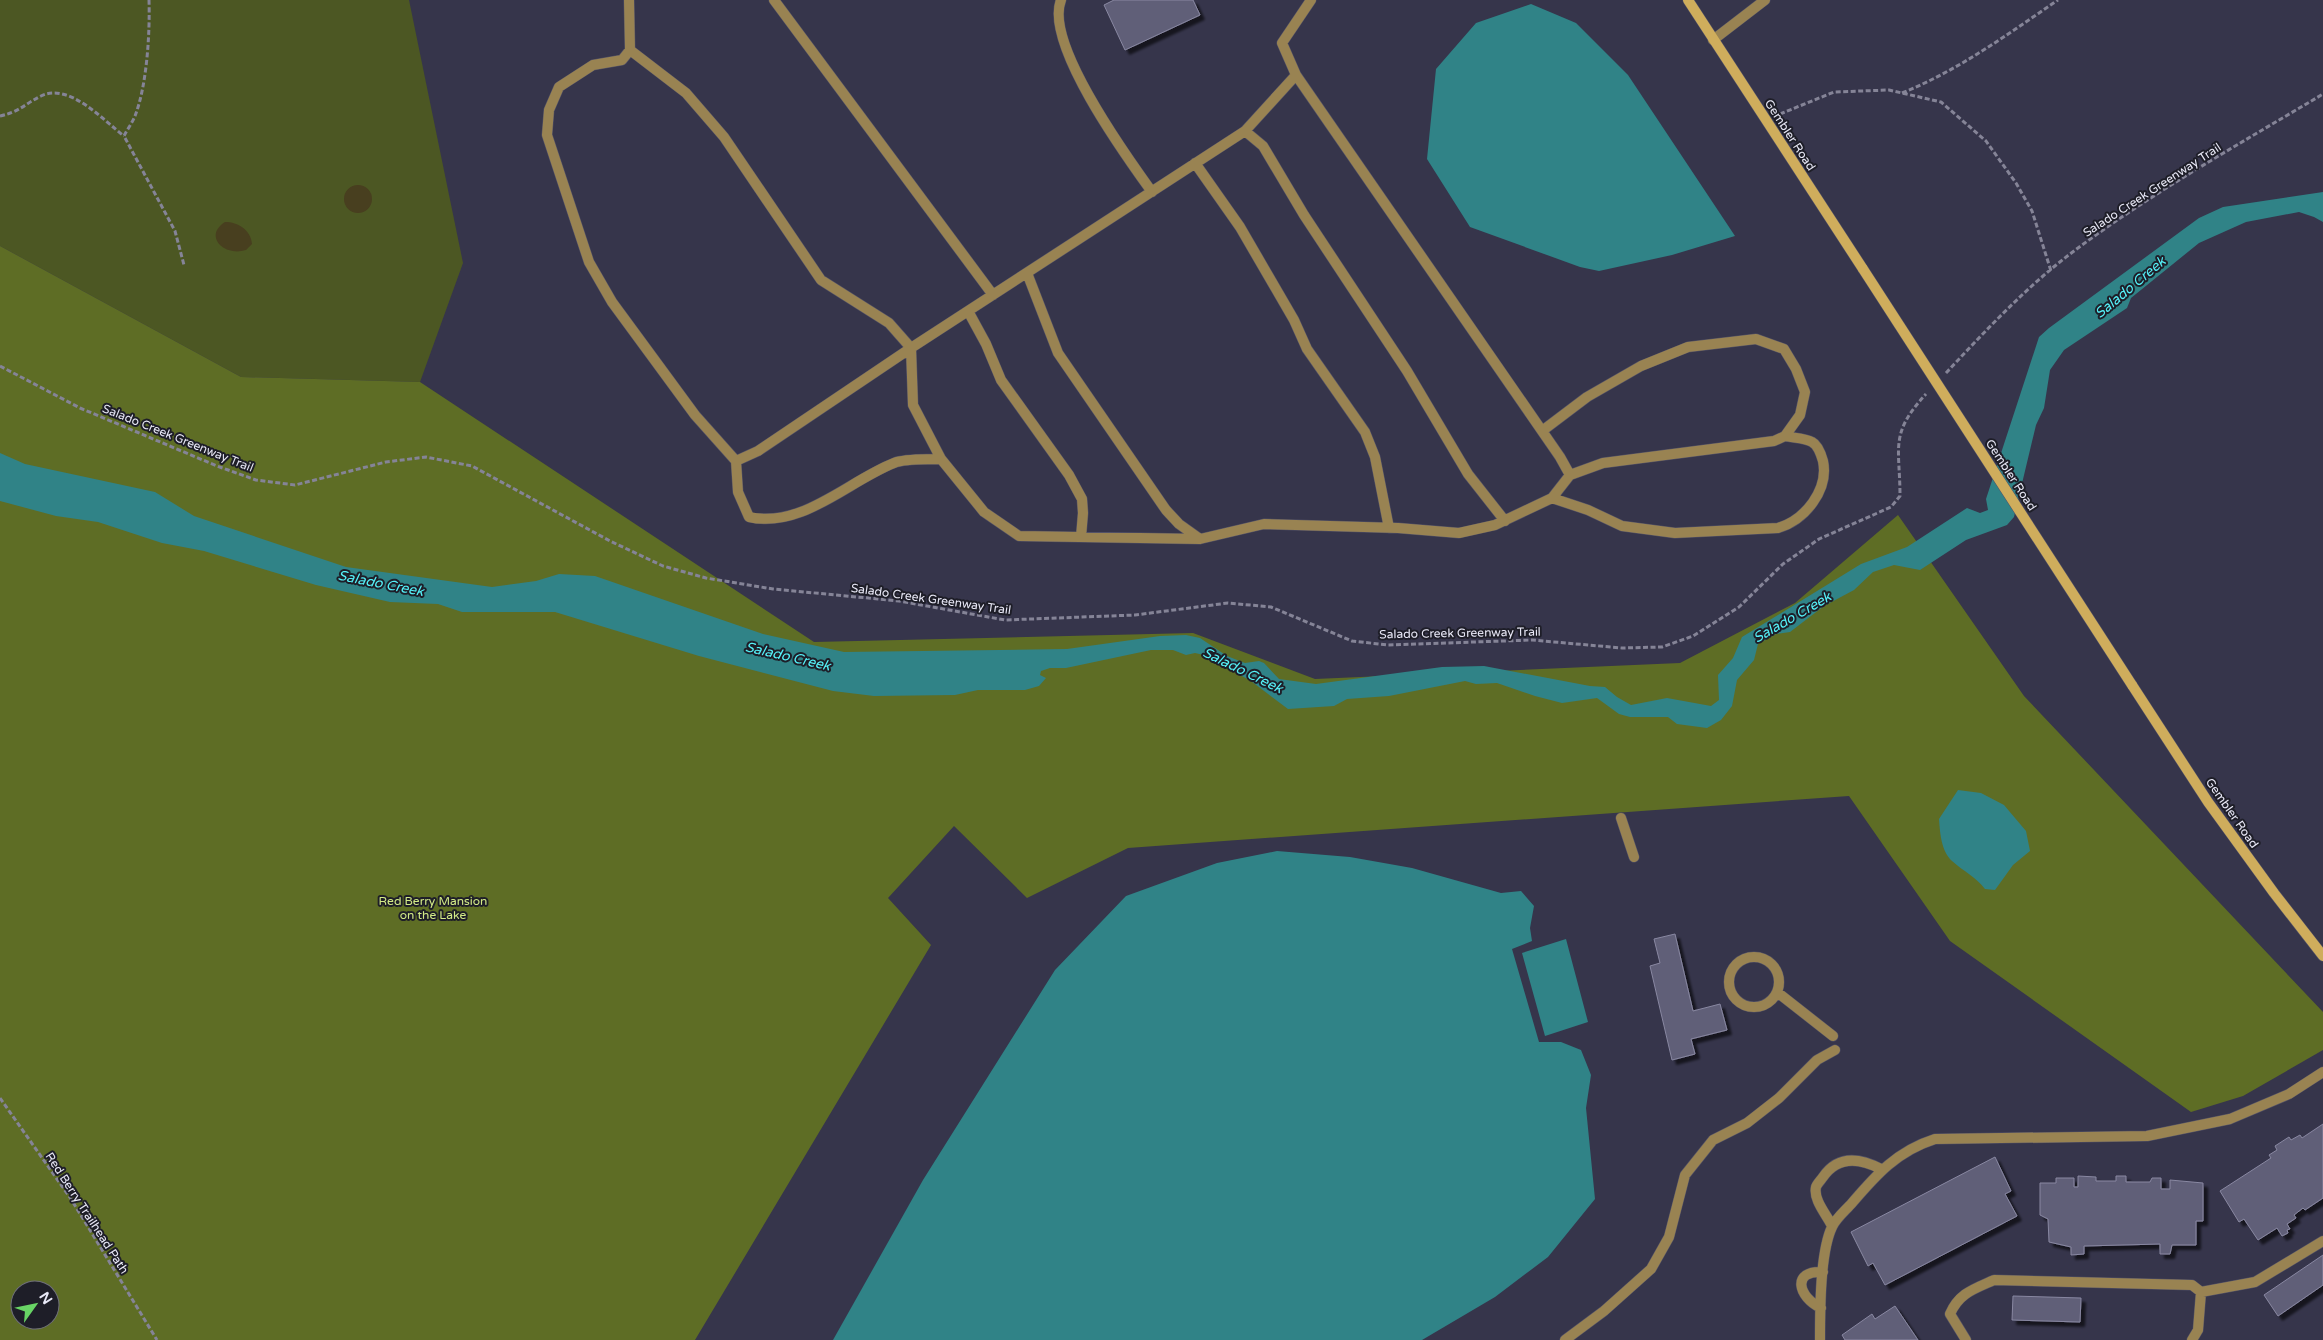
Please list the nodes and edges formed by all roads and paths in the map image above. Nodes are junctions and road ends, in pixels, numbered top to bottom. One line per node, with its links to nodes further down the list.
1 (149, 0): 17 (path)
2 (629, 0): 10 (lane)
3 (774, 0): 23 (lane)
4 (1061, 0): 19 (lane)
5 (1311, 0): 11 (lane)
6 (1688, 0): 9 (main road, Gembler Road)
7 (1765, 0): 9 (lane)
8 (2058, 0): 12 (path)
9 (1713, 40): 15 (main road, Gembler Road)
10 (630, 50): 26 (lane); 32 (lane)
11 (1296, 75): 16 (lane); 28 (lane)
12 (1902, 93): 15 (path); 21 (path)
13 (2323, 94): 21 (path, Salado Creek Greenway Trail)
14 (0, 116): 17 (path)
15 (1766, 120): 41 (main road, Gembler Road, bridge)
16 (1245, 131): 18 (lane); 35 (lane)
17 (124, 136): 20 (path)
18 (1195, 164): 19 (lane); 36 (lane)
19 (1152, 192): 22 (lane)
20 (184, 265)
21 (2052, 270): 25 (path, Salado Creek Greenway Trail)
22 (1027, 273): 23 (lane); 38 (lane)
23 (993, 295): 24 (lane)
24 (968, 311): 26 (lane); 37 (lane)
25 (2000, 314)
26 (911, 348): 31 (lane); 32 (lane)
27 (0, 366): 30 (path, Salado Creek Greenway Trail)
28 (1542, 431): 29 (lane); 33 (lane)
29 (1785, 436): 33 (lane); 34 (lane)
30 (1898, 446)
31 (940, 459): 32 (lane); 37 (lane)
32 (736, 461)
33 (1570, 475): 34 (lane)
34 (1552, 498): 35 (lane)
35 (1505, 520): 36 (lane)
36 (1389, 528): 38 (lane)
37 (1081, 537): 38 (lane)
38 (1200, 539)
39 (1621, 818): 40 (lane)
40 (1634, 857)
41 (2323, 956)
42 (1777, 992): 42 (lane); 43 (lane)
43 (1833, 1036)
44 (1835, 1050): 54 (lane)
45 (2323, 1072): 47 (lane)
46 (0, 1098): 53 (path, Red Berry Trailhead Path)
47 (1881, 1169): 48 (lane); 48 (lane)
48 (1832, 1226): 50 (lane)
49 (2323, 1241): 51 (lane)
50 (1823, 1272): 52 (lane); 52 (lane)
51 (2201, 1292): 56 (lane); 57 (lane)
52 (1821, 1308): 55 (lane)
53 (157, 1340)
54 (1565, 1340)
55 (1820, 1340)
56 (1966, 1340)
57 (2192, 1340)

